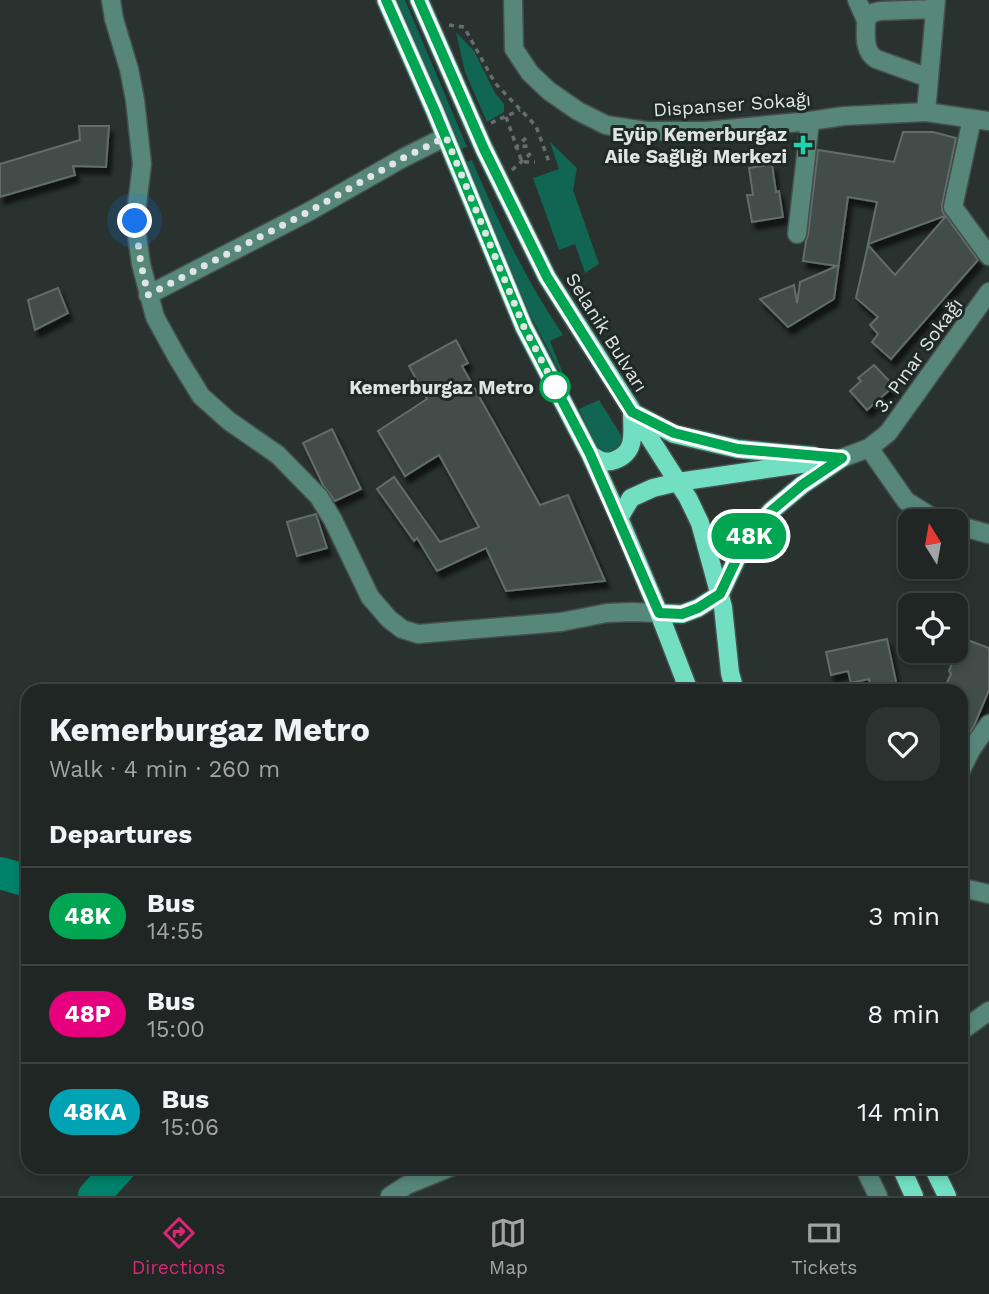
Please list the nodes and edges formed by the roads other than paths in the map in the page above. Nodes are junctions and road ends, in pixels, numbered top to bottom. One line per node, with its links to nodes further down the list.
1 (111, 0): 16 (street)
2 (386, 0): 12 (main road)
3 (419, 0): 17 (main road, Selanik Bulvarı)
4 (513, 0): 11 (street, Dispanser Sokağı)
5 (857, 0): 7 (street)
6 (935, 4): 7 (street); 8 (street)
7 (866, 20): 8 (street)
8 (929, 78): 9 (street)
9 (926, 112): 10 (street, Dispanser Sokağı); 11 (street, Dispanser Sokağı)
10 (980, 120): 14 (street)
11 (810, 121): 13 (street)
12 (446, 137): 16 (street); 19 (main road)
13 (797, 234)
14 (989, 256)
15 (989, 292): 18 (street, 3. Pınar Sokağı)
16 (148, 295): 27 (street)
17 (632, 412): 19 (main road); 20 (main road); 21 (main road, Selanik Bulvarı)
18 (869, 448): 20 (street, 3. Pınar Sokağı); 22 (street)
19 (590, 454): 23 (main road)
20 (842, 458): 21 (main road); 26 (main road)
21 (678, 482): 23 (main road); 26 (main road, Selanik Bulvarı)
22 (919, 509)
23 (618, 518): 27 (main road)
24 (968, 528): 25 (street)
25 (989, 534)
26 (720, 594): 27 (main road); 29 (main road, Selanik Bulvarı)
27 (659, 613): 28 (main road)
28 (686, 684)
29 (733, 684)
30 (989, 724): 31 (street)
31 (968, 756)
32 (968, 889): 33 (street)
33 (989, 894)
34 (988, 1014): 35 (street)
35 (968, 1027)
36 (434, 1174): 40 (street)
37 (867, 1174): 41 (street)
38 (904, 1174): 42 (main road)
39 (936, 1174): 43 (main road)
40 (390, 1196)
41 (878, 1196)
42 (914, 1196)
43 (947, 1196)

